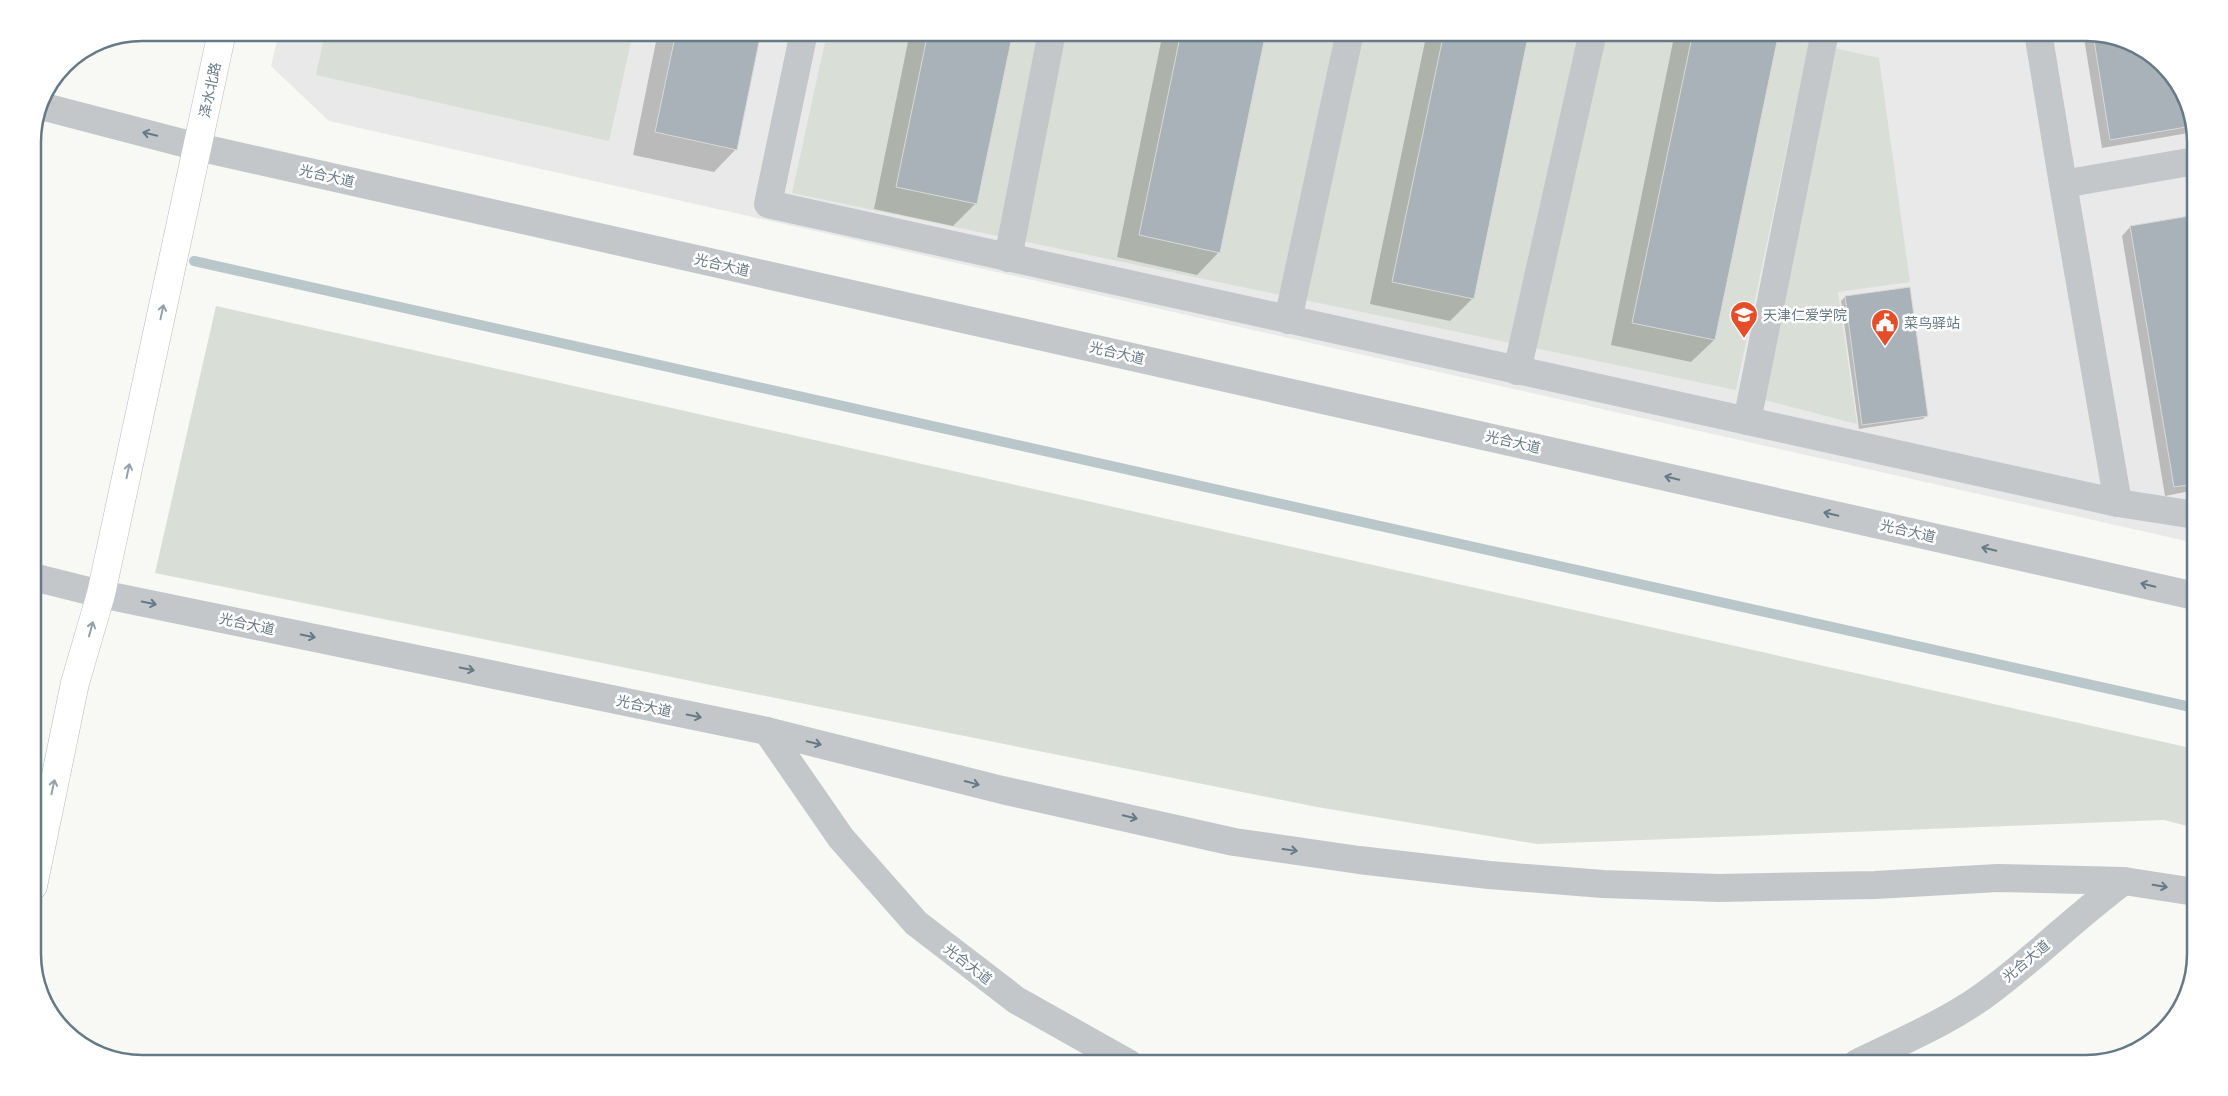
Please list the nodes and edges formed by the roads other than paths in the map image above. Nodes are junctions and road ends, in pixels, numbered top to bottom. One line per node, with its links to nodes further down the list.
1 (220, 41): 9 (main road, 泽水北路)
2 (802, 41): 12 (street)
3 (1050, 41): 12 (street)
4 (1348, 41): 13 (street)
5 (1591, 41): 14 (street)
6 (1823, 41): 15 (street)
7 (2039, 41): 11 (street)
8 (48, 108): 9 (street, 光合大道, one-way to 8)
9 (198, 147): 19 (main road, 泽水北路, one-way to 9); 20 (street, 光合大道, one-way to 9)
10 (2187, 162): 11 (street)
11 (2063, 184): 16 (street)
12 (1008, 258): 13 (street)
13 (1288, 320): 14 (street)
14 (1517, 370): 15 (street)
15 (1746, 421): 16 (street)
16 (2118, 503): 17 (street)
17 (2187, 514)
18 (41, 579): 19 (street, 光合大道)
19 (101, 594): 21 (street, 光合大道, one-way to 21); 22 (main road, 泽水北路, one-way to 19)
20 (2187, 594)
21 (767, 731): 23 (street, one-way to 23); 25 (street, 光合大道)
22 (41, 847)
23 (2124, 880): 24 (street, one-way to 24); 26 (street, 光合大道)
24 (2187, 890)
25 (1112, 1055)
26 (1875, 1055)

